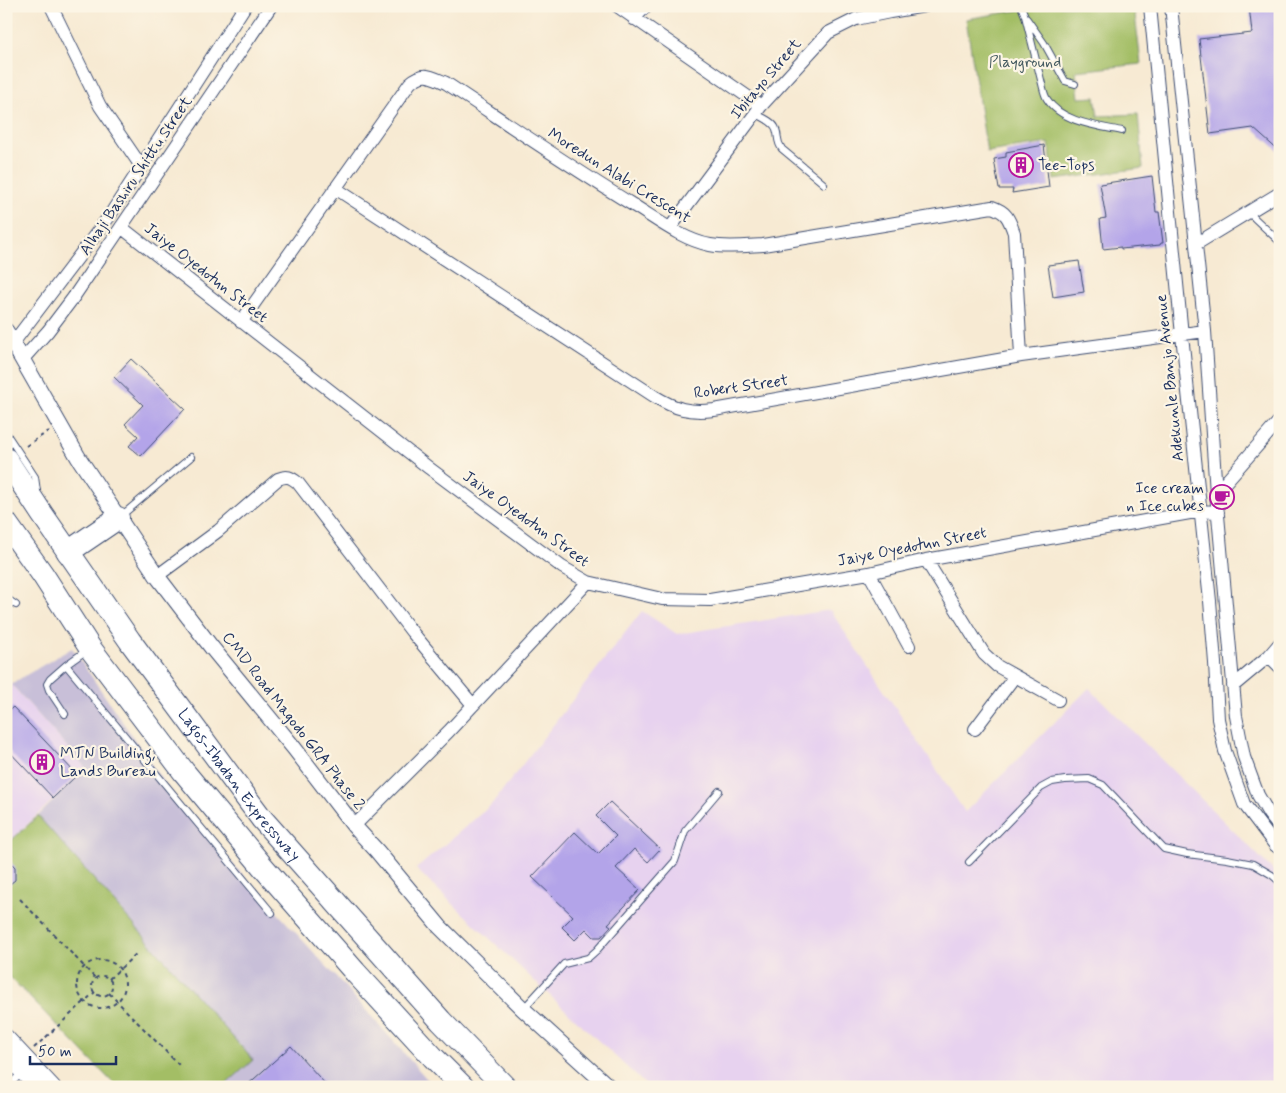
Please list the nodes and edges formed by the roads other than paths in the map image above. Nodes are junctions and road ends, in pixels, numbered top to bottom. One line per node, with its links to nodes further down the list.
1 (51, 6): 15 (street)
2 (245, 6): 15 (street, Alhaji Bashiru Shittu Street)
3 (271, 6): 20 (street, Alhaji Bashiru Shittu Street)
4 (617, 6): 11 (street)
5 (646, 6): 11 (street)
6 (925, 6): 13 (street, Ibitayo Street)
7 (1021, 6): 10 (lane)
8 (1150, 6): 28 (street, Adekunle Banjo Avenue)
9 (1171, 6): 23 (street)
10 (1025, 16): 12 (lane); 14 (lane)
11 (634, 19): 13 (street)
12 (1075, 84)
13 (759, 110): 16 (lane); 21 (street, Ibitayo Street)
14 (1122, 131)
15 (141, 166): 24 (street, Alhaji Bashiru Shittu Street)
16 (824, 184)
17 (335, 188): 21 (street, Moredun Alabi Crescent); 26 (street, Moredun Alabi Crescent); 30 (street, Robert Street)
18 (1280, 193): 19 (street)
19 (1248, 212): 22 (lane); 23 (street)
20 (121, 227): 25 (street, Alhaji Bashiru Shittu Street); 26 (street, Jaiye Oyedotun Street)
21 (670, 228): 30 (street, Moredun Alabi Crescent)
22 (1280, 242)
23 (1196, 244): 27 (street)
24 (65, 276): 25 (street); 29 (street, Alhaji Bashiru Shittu Street)
25 (82, 286): 31 (street, Alhaji Bashiru Shittu Street)
26 (241, 322): 48 (street, Jaiye Oyedotun Street)
27 (1205, 331): 28 (street, Robert Street); 36 (street)
28 (1182, 335): 30 (street, Robert Street); 37 (street, Adekunle Banjo Avenue)
29 (10, 337): 31 (street, CMD Road Magodo GRA Phase 2)
30 (1021, 356)
31 (22, 360): 40 (street, CMD Road Magodo GRA Phase 2)
32 (1280, 420): 36 (street)
33 (6, 433): 39 (lane)
34 (14, 453): 39 (highway, Lagos-Ibadan Expressway)
35 (191, 457): 40 (lane)
36 (1216, 493): 38 (street)
37 (1200, 511): 38 (street, Jaiye Oyedotun Street); 44 (street, Jaiye Oyedotun Street); 66 (street, Adekunle Banjo Avenue)
38 (1218, 512): 58 (street)
39 (42, 514): 43 (highway, Lagos-Ibadan Expressway)
40 (118, 518): 43 (highway); 47 (street, CMD Road Magodo GRA Phase 2)
41 (6, 523): 46 (highway, Lagos-Ibadan Expressway)
42 (6, 545): 46 (highway)
43 (68, 552): 78 (highway, Lagos-Ibadan Expressway)
44 (926, 560): 45 (street, Jaiye Oyedotun Street); 57 (street)
45 (869, 573): 48 (street, Jaiye Oyedotun Street); 52 (street)
46 (43, 575): 53 (highway, Lagos-Ibadan Expressway)
47 (157, 576): 60 (street); 64 (street, CMD Road Magodo GRA Phase 2)
48 (588, 582): 60 (street)
49 (6, 598): 50 (lane)
50 (16, 605)
51 (1280, 643): 54 (street)
52 (909, 646)
53 (90, 648): 55 (lane); 77 (highway, Lagos-Ibadan Expressway)
54 (1269, 656): 56 (street); 58 (street)
55 (66, 665): 61 (lane); 69 (lane)
56 (1280, 667)
57 (1015, 676): 59 (street); 62 (street)
58 (1234, 686): 65 (street)
59 (1058, 700)
60 (473, 705): 64 (street)
61 (65, 714)
62 (975, 729)
63 (719, 791): 70 (lane)
64 (354, 826): 70 (street, CMD Road Magodo GRA Phase 2)
65 (1280, 828)
66 (1280, 849)
67 (969, 862): 68 (lane)
68 (1280, 882)
69 (272, 913)
70 (523, 1009): 79 (street, CMD Road Magodo GRA Phase 2)
71 (6, 1037): 76 (street)
72 (6, 1055): 73 (street)
73 (23, 1072): 74 (street); 75 (lane)
74 (34, 1086)
75 (7, 1087)
76 (53, 1087)
77 (462, 1087)
78 (505, 1087)
79 (609, 1087)

